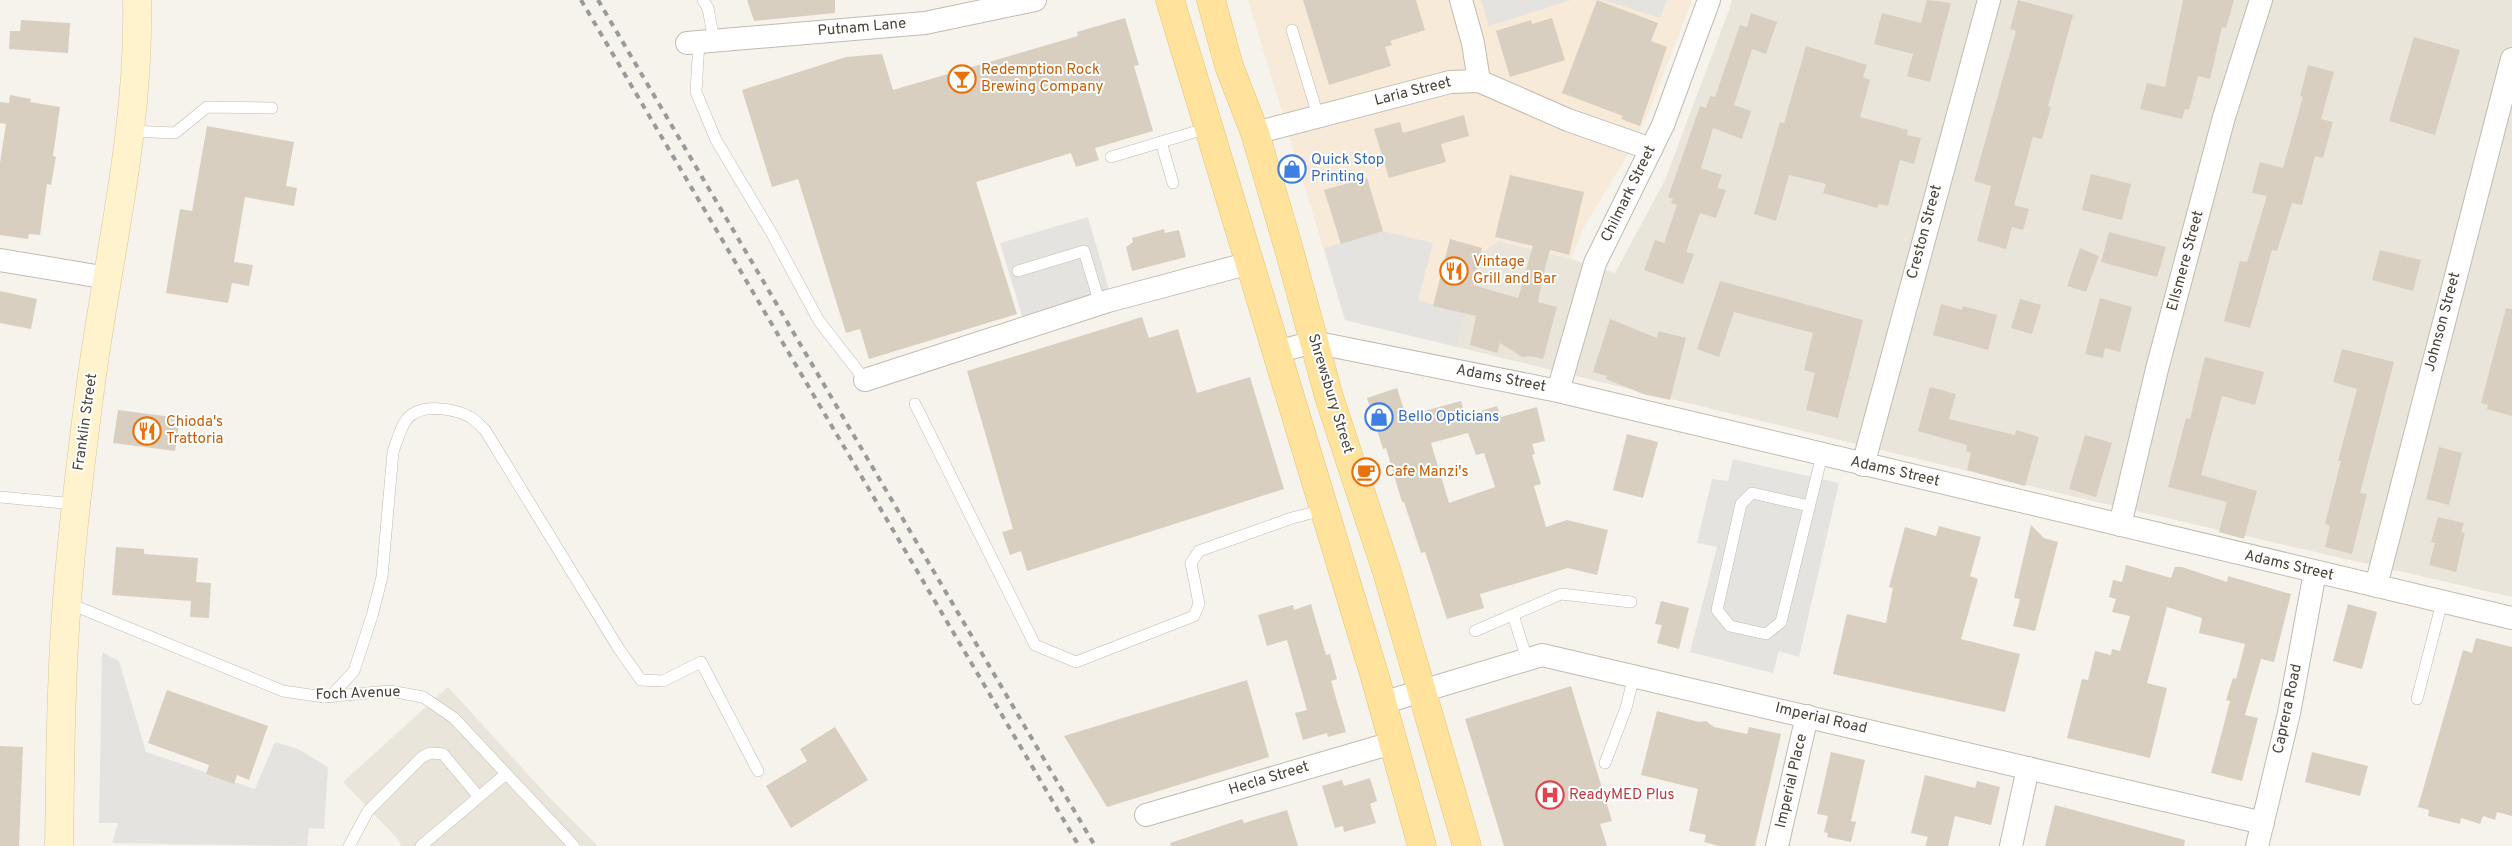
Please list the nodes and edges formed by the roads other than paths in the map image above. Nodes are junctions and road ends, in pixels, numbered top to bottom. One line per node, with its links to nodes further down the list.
1 (137, 0): 18 (main road, Franklin Street)
2 (703, 0): 12 (lane)
3 (1035, 0): 10 (street, Putnam Lane)
4 (1170, 0): 17 (main road)
5 (1211, 0): 19 (main road, Shrewsbury Street)
6 (1461, 0): 14 (street)
7 (1709, 0): 21 (street, Chilmark Street)
8 (1989, 0): 35 (street, Creston Street)
9 (2261, 0): 40 (street, Ellsmere Street)
10 (941, 9): 12 (street, Putnam Lane)
11 (1292, 30): 16 (lane)
12 (700, 42): 31 (lane)
13 (2510, 73): 42 (street, Johnson Street)
14 (1479, 81): 16 (street, Laria Street); 21 (street, Laria Street)
15 (272, 108): 18 (lane)
16 (1318, 116): 19 (street, Laria Street)
17 (1208, 128): 20 (lane); 25 (main road)
18 (131, 131): 27 (main road, Franklin Street)
19 (1255, 133): 29 (main road, Shrewsbury Street)
20 (1161, 142): 22 (lane); 23 (lane)
21 (1651, 149): 32 (street, Chilmark Street)
22 (1110, 158)
23 (1172, 183)
24 (0, 260): 27 (street)
25 (1250, 263): 28 (street); 30 (main road)
26 (1018, 271): 28 (lane)
27 (108, 278): 37 (main road, Franklin Street)
28 (1100, 304): 31 (street)
29 (1313, 342): 30 (street, Adams Street); 32 (street, Adams Street); 51 (main road, Shrewsbury Street)
30 (1277, 352): 39 (main road)
31 (865, 380)
32 (1558, 391): 34 (street, Adams Street)
33 (915, 404): 39 (lane)
34 (1822, 455): 35 (street, Adams Street); 38 (lane)
35 (1863, 465): 40 (street, Adams Street)
36 (0, 497): 37 (lane)
37 (75, 504): 45 (main road, Franklin Street)
38 (1809, 506): 38 (lane)
39 (1323, 510): 54 (main road)
40 (2120, 525): 41 (street, Adams Street)
41 (2315, 572): 42 (street, Adams Street); 63 (street, Caprera Road)
42 (2376, 586): 44 (street, Adams Street)
43 (1631, 602): 46 (lane)
44 (2442, 602): 47 (street, Adams Street); 53 (lane)
45 (68, 603): 52 (lane, Foch Avenue); 64 (main road, Franklin Street)
46 (1513, 615): 48 (lane); 49 (lane)
47 (2512, 618)
48 (1475, 631)
49 (1527, 659): 50 (street, Imperial Road); 51 (street, Imperial Road)
50 (1634, 676): 55 (street, Imperial Road); 57 (lane)
51 (1422, 692): 54 (street, Imperial Road); 69 (main road, Shrewsbury Street)
52 (330, 697): 59 (lane); 60 (lane, Foch Avenue)
53 (2417, 699)
54 (1382, 703): 56 (main road)
55 (1807, 716): 58 (street, Imperial Road); 70 (street, Imperial Place)
56 (1392, 743): 62 (street, Hecla Street); 68 (main road)
57 (1604, 763)
58 (2028, 768): 63 (street, Imperial Road); 71 (street)
59 (758, 771)
60 (506, 774): 61 (lane); 67 (lane, Foch Avenue)
61 (479, 796): 65 (lane); 66 (lane)
62 (1146, 815)
63 (2263, 823): 72 (street, Caprera Road)
64 (59, 846)
65 (349, 846)
66 (421, 846)
67 (574, 846)
68 (1422, 846)
69 (1467, 846)
70 (1777, 846)
71 (2012, 846)
72 (2257, 846)

